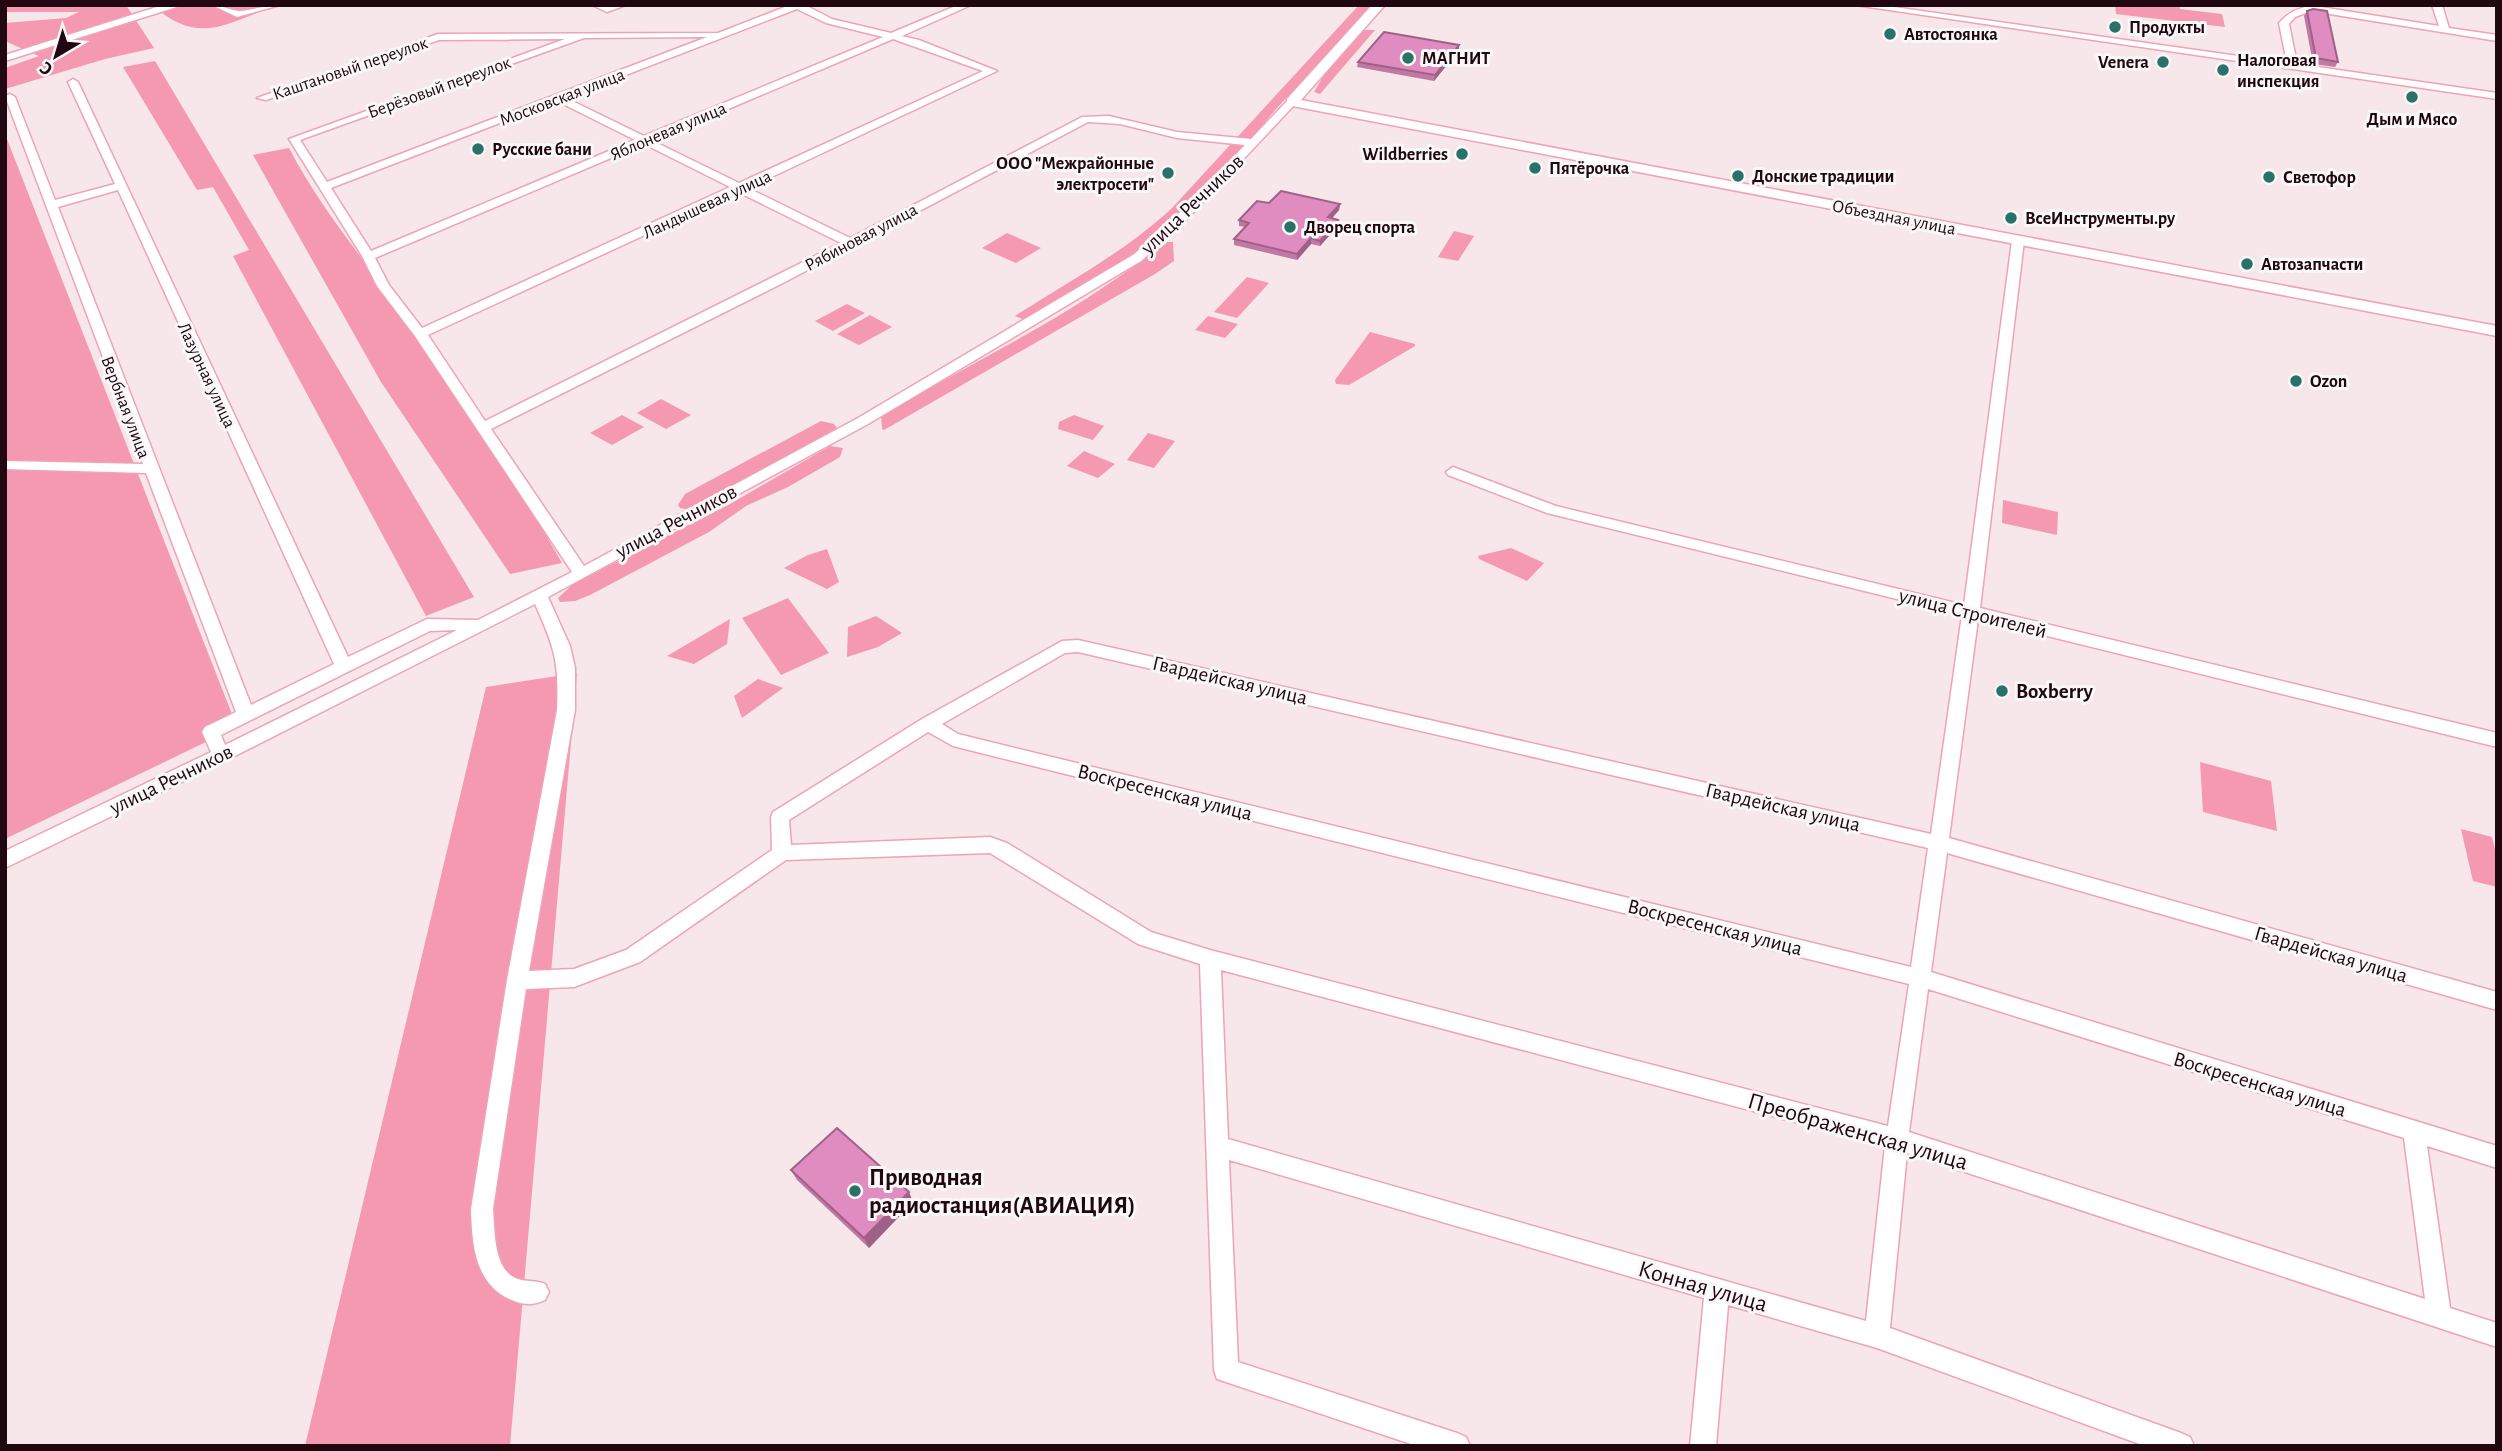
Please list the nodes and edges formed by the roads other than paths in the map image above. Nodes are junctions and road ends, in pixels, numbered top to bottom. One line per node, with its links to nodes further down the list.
1 (179, 5): 17 (street)
2 (216, 5): 3 (street)
3 (276, 5)
4 (596, 5): 5 (street)
5 (622, 5)
6 (798, 5): 14 (street, Московская улица); 15 (street)
7 (967, 5): 15 (street, Яблоневая улица)
8 (1379, 5): 24 (main road)
9 (1859, 5): 18 (street)
10 (2437, 5): 12 (street)
11 (2316, 7): 12 (street); 18 (street)
12 (2445, 30): 16 (street)
13 (584, 35): 14 (street, Каштановый переулок); 22 (street, Каштановый переулок); 28 (street, Берёзовый переулок)
14 (720, 35): 23 (street, Московская улица)
15 (890, 37): 25 (street, Яблоневая улица); 29 (street, Ландышевая улица)
16 (2497, 38)
17 (5, 58)
18 (2292, 65): 20 (street)
19 (73, 82): 27 (street, Лазурная улица)
20 (2497, 96)
21 (10, 97): 30 (street, Вербная улица)
22 (262, 98)
23 (559, 98): 25 (street); 28 (street, Московская улица)
24 (1292, 102): 26 (street, улица Речников); 31 (main road, Объездная улица)
25 (646, 140): 29 (street); 33 (street, Яблоневая улица)
26 (1254, 143): 32 (street, Рябиновая улица); 40 (street, улица Речников)
27 (121, 186): 30 (street); 44 (street, Лазурная улица)
28 (324, 187): 33 (street)
29 (741, 188): 32 (street); 35 (street, Ландышевая улица)
30 (50, 205): 38 (street, Вербная улица)
31 (2018, 241): 34 (main road, Объездная улица); 42 (street)
32 (850, 243): 36 (street, Рябиновая улица)
33 (368, 256): 35 (street)
34 (2497, 331)
35 (420, 334): 36 (street)
36 (482, 428): 40 (street)
37 (5, 465): 38 (street)
38 (150, 469): 45 (street, Вербная улица)
39 (1453, 472): 42 (street, улица Строителей)
40 (580, 572): 41 (street, улица Речников)
41 (539, 594): 43 (street, улица Речников); 54 (street)
42 (1971, 612): 47 (street, улица Строителей); 49 (street)
43 (479, 624): 44 (street); 48 (street, улица Речников)
44 (344, 667): 45 (street)
45 (246, 715): 48 (street)
46 (928, 724): 49 (street, Гвардейская улица); 50 (street); 53 (street, Воскресенская улица)
47 (2497, 740)
48 (220, 755): 51 (street, улица Речников)
49 (1938, 843): 53 (street); 55 (street, Гвардейская улица)
50 (782, 853): 52 (street, Преображенская улица); 54 (street)
51 (5, 860)
52 (1210, 959): 57 (street, Преображенская улица); 58 (street)
53 (1921, 978): 56 (street, Воскресенская улица); 57 (street)
54 (517, 980): 61 (street)
55 (2497, 1001)
56 (2414, 1132): 59 (street, Воскресенская улица); 62 (street)
57 (1897, 1139): 62 (street, Преображенская улица); 64 (street)
58 (1219, 1147): 60 (street, Конная улица); 65 (street)
59 (2497, 1157)
60 (1717, 1290): 64 (street, Конная улица); 66 (street)
61 (537, 1292)
62 (2439, 1314): 63 (street, Преображенская улица)
63 (2497, 1335)
64 (1877, 1336): 67 (street, Конная улица)
65 (1457, 1446)
66 (1703, 1446)
67 (2181, 1446)

